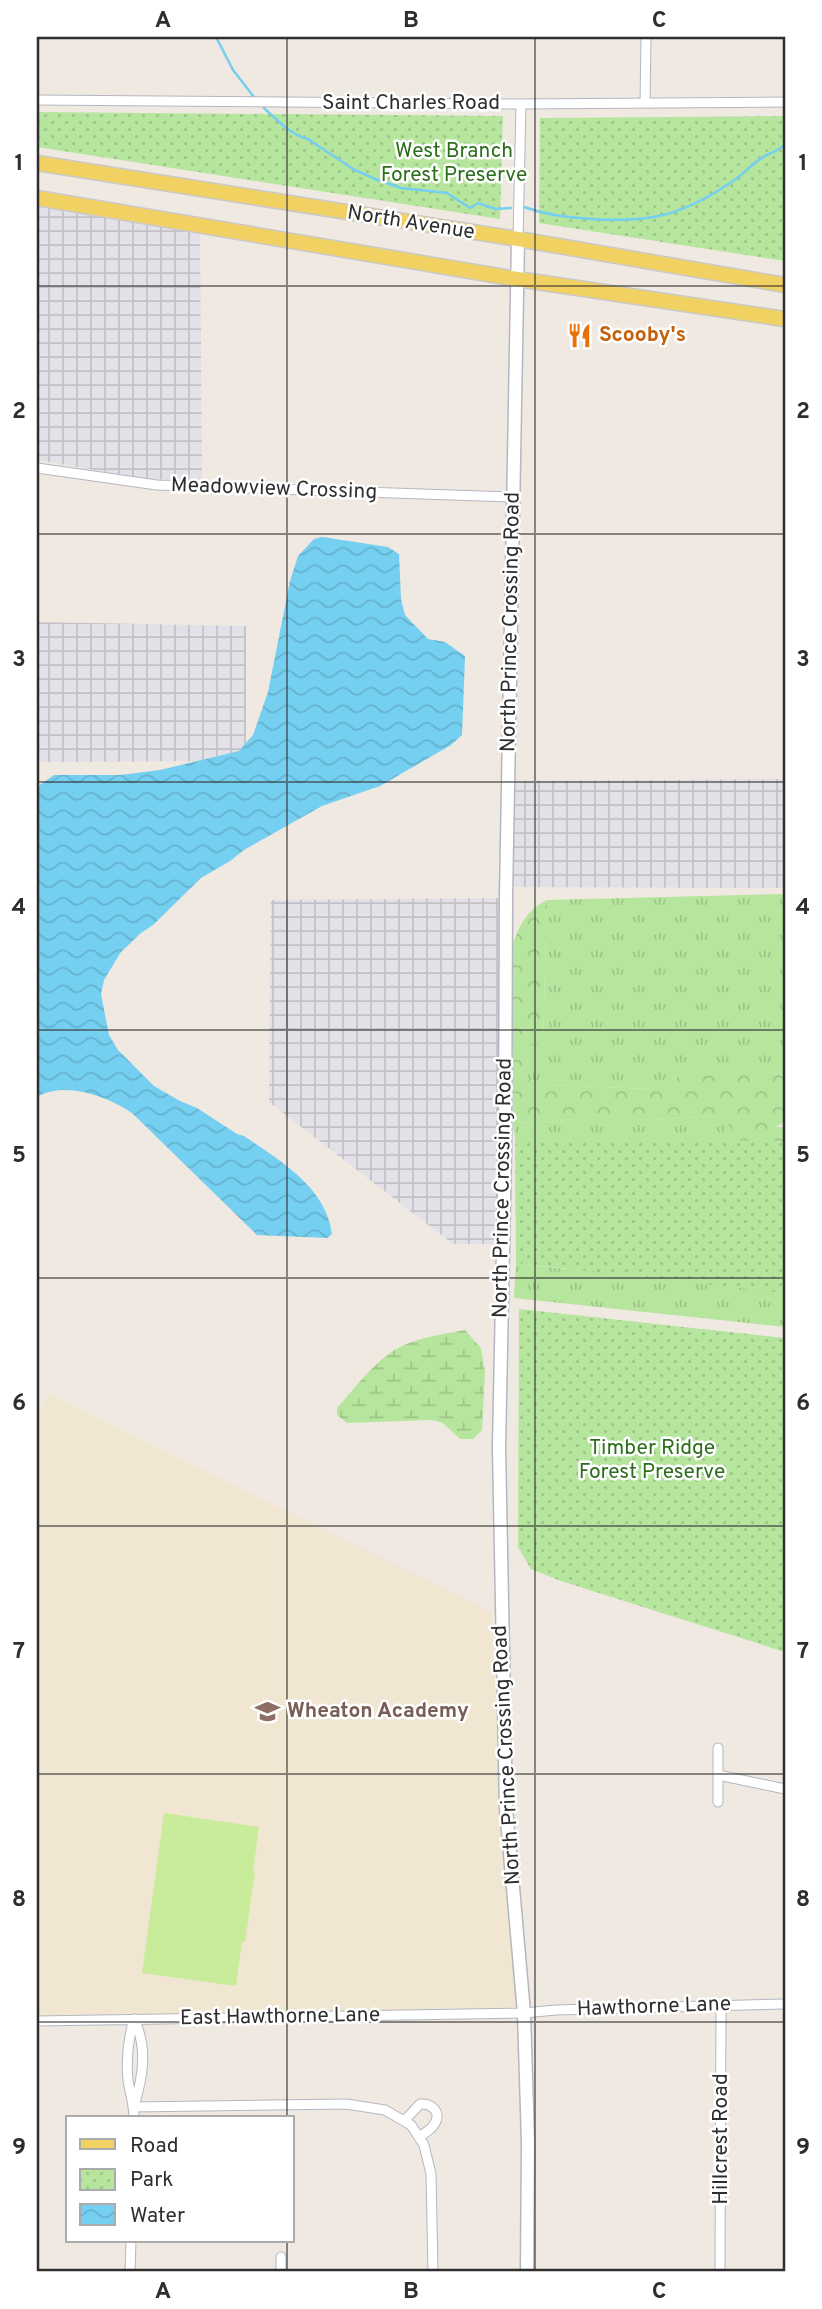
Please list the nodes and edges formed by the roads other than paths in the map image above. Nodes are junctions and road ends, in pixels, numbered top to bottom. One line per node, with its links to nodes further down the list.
1 (646, 37): 4 (street)
2 (37, 100): 5 (street, Saint Charles Road)
3 (785, 102): 4 (street, Saint Charles Road)
4 (645, 103): 5 (street, Saint Charles Road)
5 (521, 104): 8 (street, North Prince Crossing Road)
6 (37, 163): 8 (main road, North Avenue)
7 (37, 198): 9 (main road, North Avenue)
8 (518, 239): 9 (street, North Prince Crossing Road); 10 (main road, North Avenue)
9 (517, 279): 11 (main road, North Avenue); 13 (street, North Prince Crossing Road)
10 (785, 285)
11 (785, 319)
12 (37, 468): 13 (street, Meadowview Crossing)
13 (513, 497): 20 (street, North Prince Crossing Road)
14 (718, 1748): 15 (street)
15 (718, 1775): 16 (street); 17 (street)
16 (785, 1789)
17 (718, 1802)
18 (785, 2004): 19 (street, Hawthorne Lane)
19 (721, 2005): 20 (street, Hawthorne Lane); 33 (street, Hillcrest Road)
20 (524, 2013): 21 (street, East Hawthorne Lane); 32 (street, North Prince Crossing Road)
21 (134, 2020): 22 (street, East Hawthorne Lane); 23 (street); 23 (street)
22 (37, 2021)
23 (134, 2108): 24 (street); 25 (street)
24 (134, 2116)
25 (407, 2123): 26 (street); 26 (street)
26 (419, 2137): 31 (street)
27 (131, 2242): 29 (street)
28 (281, 2257): 30 (street)
29 (130, 2272)
30 (281, 2272)
31 (433, 2272)
32 (527, 2272)
33 (720, 2272)

